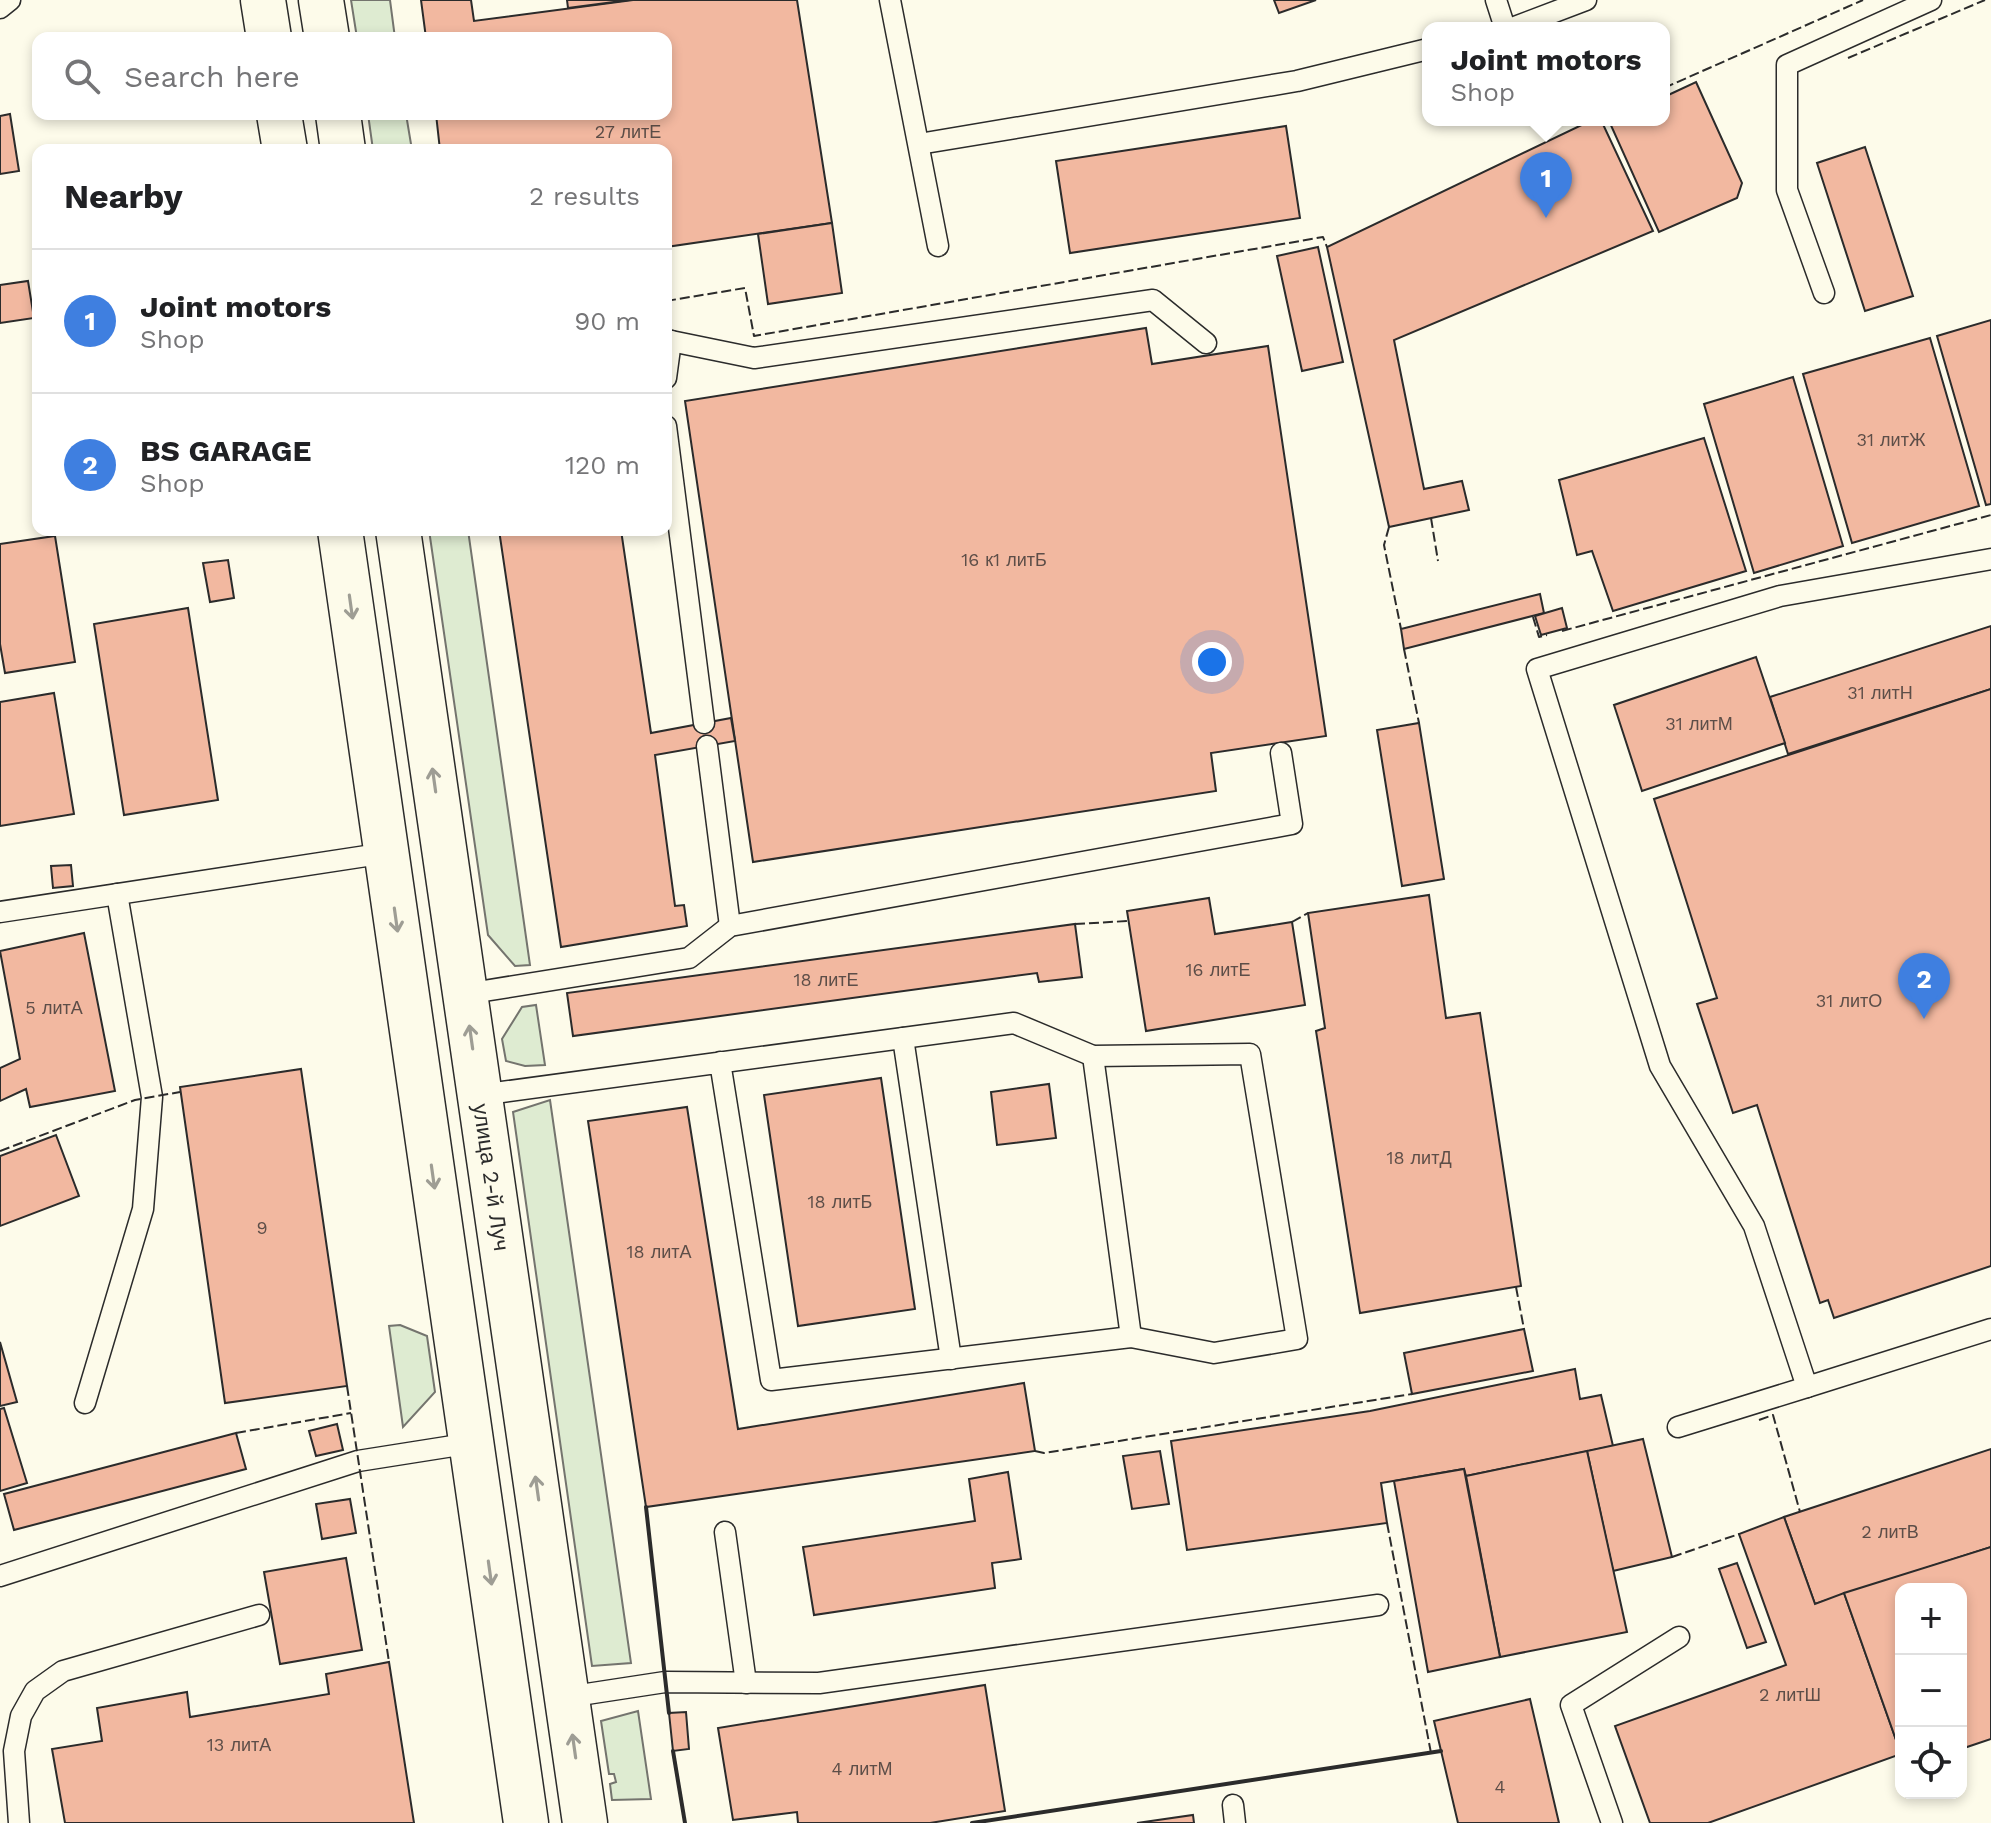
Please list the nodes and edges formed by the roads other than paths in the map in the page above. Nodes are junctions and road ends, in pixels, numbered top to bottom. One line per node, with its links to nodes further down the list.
1 (10, 0): 8 (lane)
2 (263, 0): 11 (main road)
3 (321, 0): 12 (main road)
4 (890, 0): 18 (lane)
5 (1496, 0): 9 (lane)
6 (1586, 0): 10 (lane)
7 (1931, 0): 20 (lane)
8 (0, 8)
9 (1503, 22)
10 (1528, 22)
11 (268, 32)
12 (326, 32)
13 (1422, 50): 18 (lane)
14 (280, 120): 16 (main road)
15 (339, 120): 17 (main road)
16 (284, 144)
17 (342, 144)
18 (919, 144): 19 (lane)
19 (938, 246)
20 (1824, 293)
21 (672, 342): 22 (lane)
22 (1206, 343)
23 (672, 473): 27 (lane)
24 (341, 536): 30 (main road, one-way to 30)
25 (399, 536): 34 (main road, улица 2-й Луч, one-way to 25)
26 (1991, 559): 42 (lane)
27 (704, 723)
28 (707, 746): 33 (lane)
29 (1281, 753): 33 (lane)
30 (386, 853): 31 (lane); 45 (main road, one-way to 45)
31 (117, 894): 32 (lane); 43 (lane)
32 (0, 912)
33 (730, 926): 34 (lane)
34 (465, 994): 38 (main road, улица 2-й Луч, one-way to 34)
35 (903, 1038): 36 (lane); 37 (lane); 41 (lane)
36 (1093, 1056): 40 (lane); 40 (lane)
37 (720, 1062): 38 (lane); 41 (lane)
38 (480, 1095): 52 (main road, улица 2-й Луч, one-way to 38)
39 (1991, 1329): 42 (lane)
40 (1131, 1337): 41 (lane)
41 (951, 1359)
42 (1807, 1387): 44 (lane)
43 (85, 1403)
44 (1678, 1427)
45 (472, 1443): 47 (lane); 54 (main road, one-way to 54)
46 (725, 1532): 51 (lane)
47 (0, 1576)
48 (1378, 1605): 51 (lane)
49 (259, 1615): 53 (lane)
50 (1679, 1637): 56 (lane)
51 (746, 1683): 52 (lane)
52 (567, 1697): 55 (main road, улица 2-й Луч, one-way to 52)
53 (19, 1823)
54 (526, 1823)
55 (585, 1823)
56 (1612, 1823)

